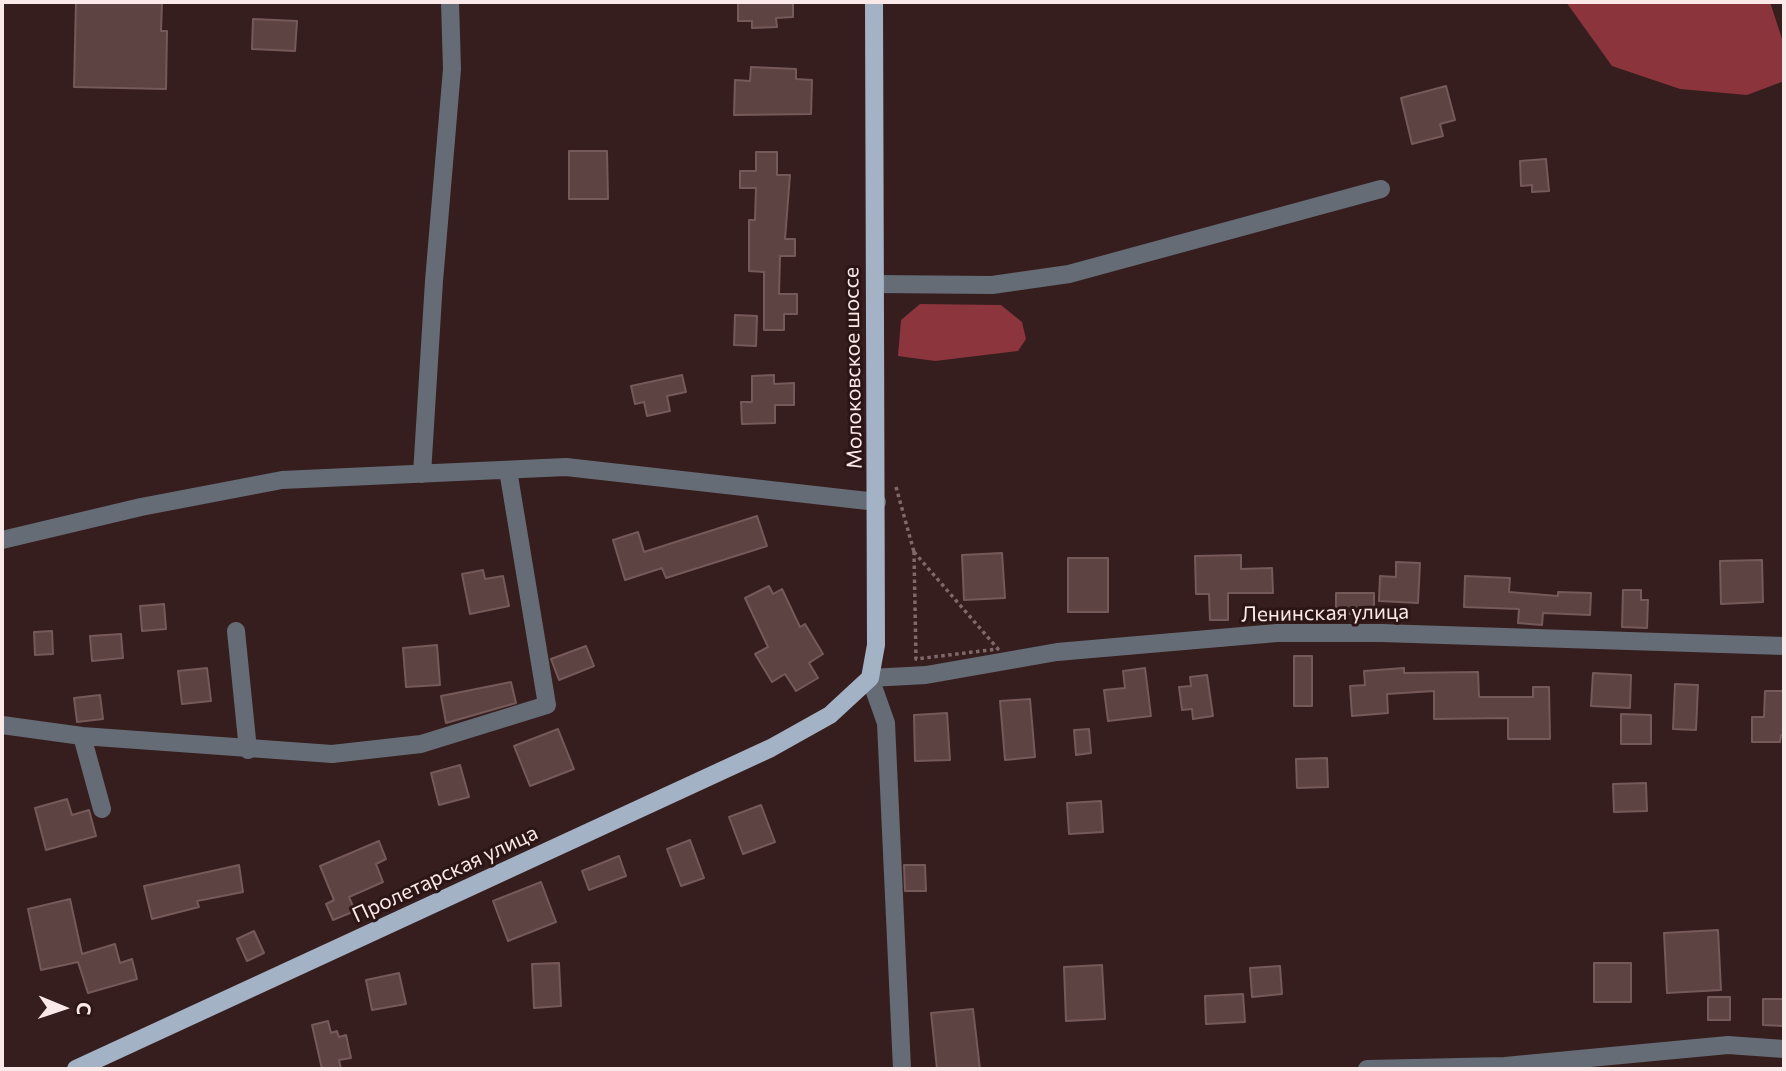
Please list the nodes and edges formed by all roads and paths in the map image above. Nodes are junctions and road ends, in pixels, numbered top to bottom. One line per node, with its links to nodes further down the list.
1 (450, 2): 6 (street)
2 (874, 2): 4 (main road, Молоковское шоссе)
3 (1381, 189): 4 (street)
4 (875, 284): 7 (main road, Молоковское шоссе)
5 (508, 470): 6 (street); 7 (street); 15 (street)
6 (422, 474): 8 (street)
7 (877, 502): 12 (main road, Молоковское шоссе)
8 (2, 540)
9 (236, 631): 15 (street)
10 (1784, 646): 12 (street, Ленинская улица)
11 (998, 649): 11 (path)
12 (870, 678): 18 (main road, Пролетарская улица); 19 (street)
13 (2, 725): 14 (street)
14 (82, 736): 15 (street); 16 (street)
15 (248, 750)
16 (102, 809)
17 (1784, 1049): 20 (street)
18 (76, 1069)
19 (902, 1069)
20 (1367, 1069)

